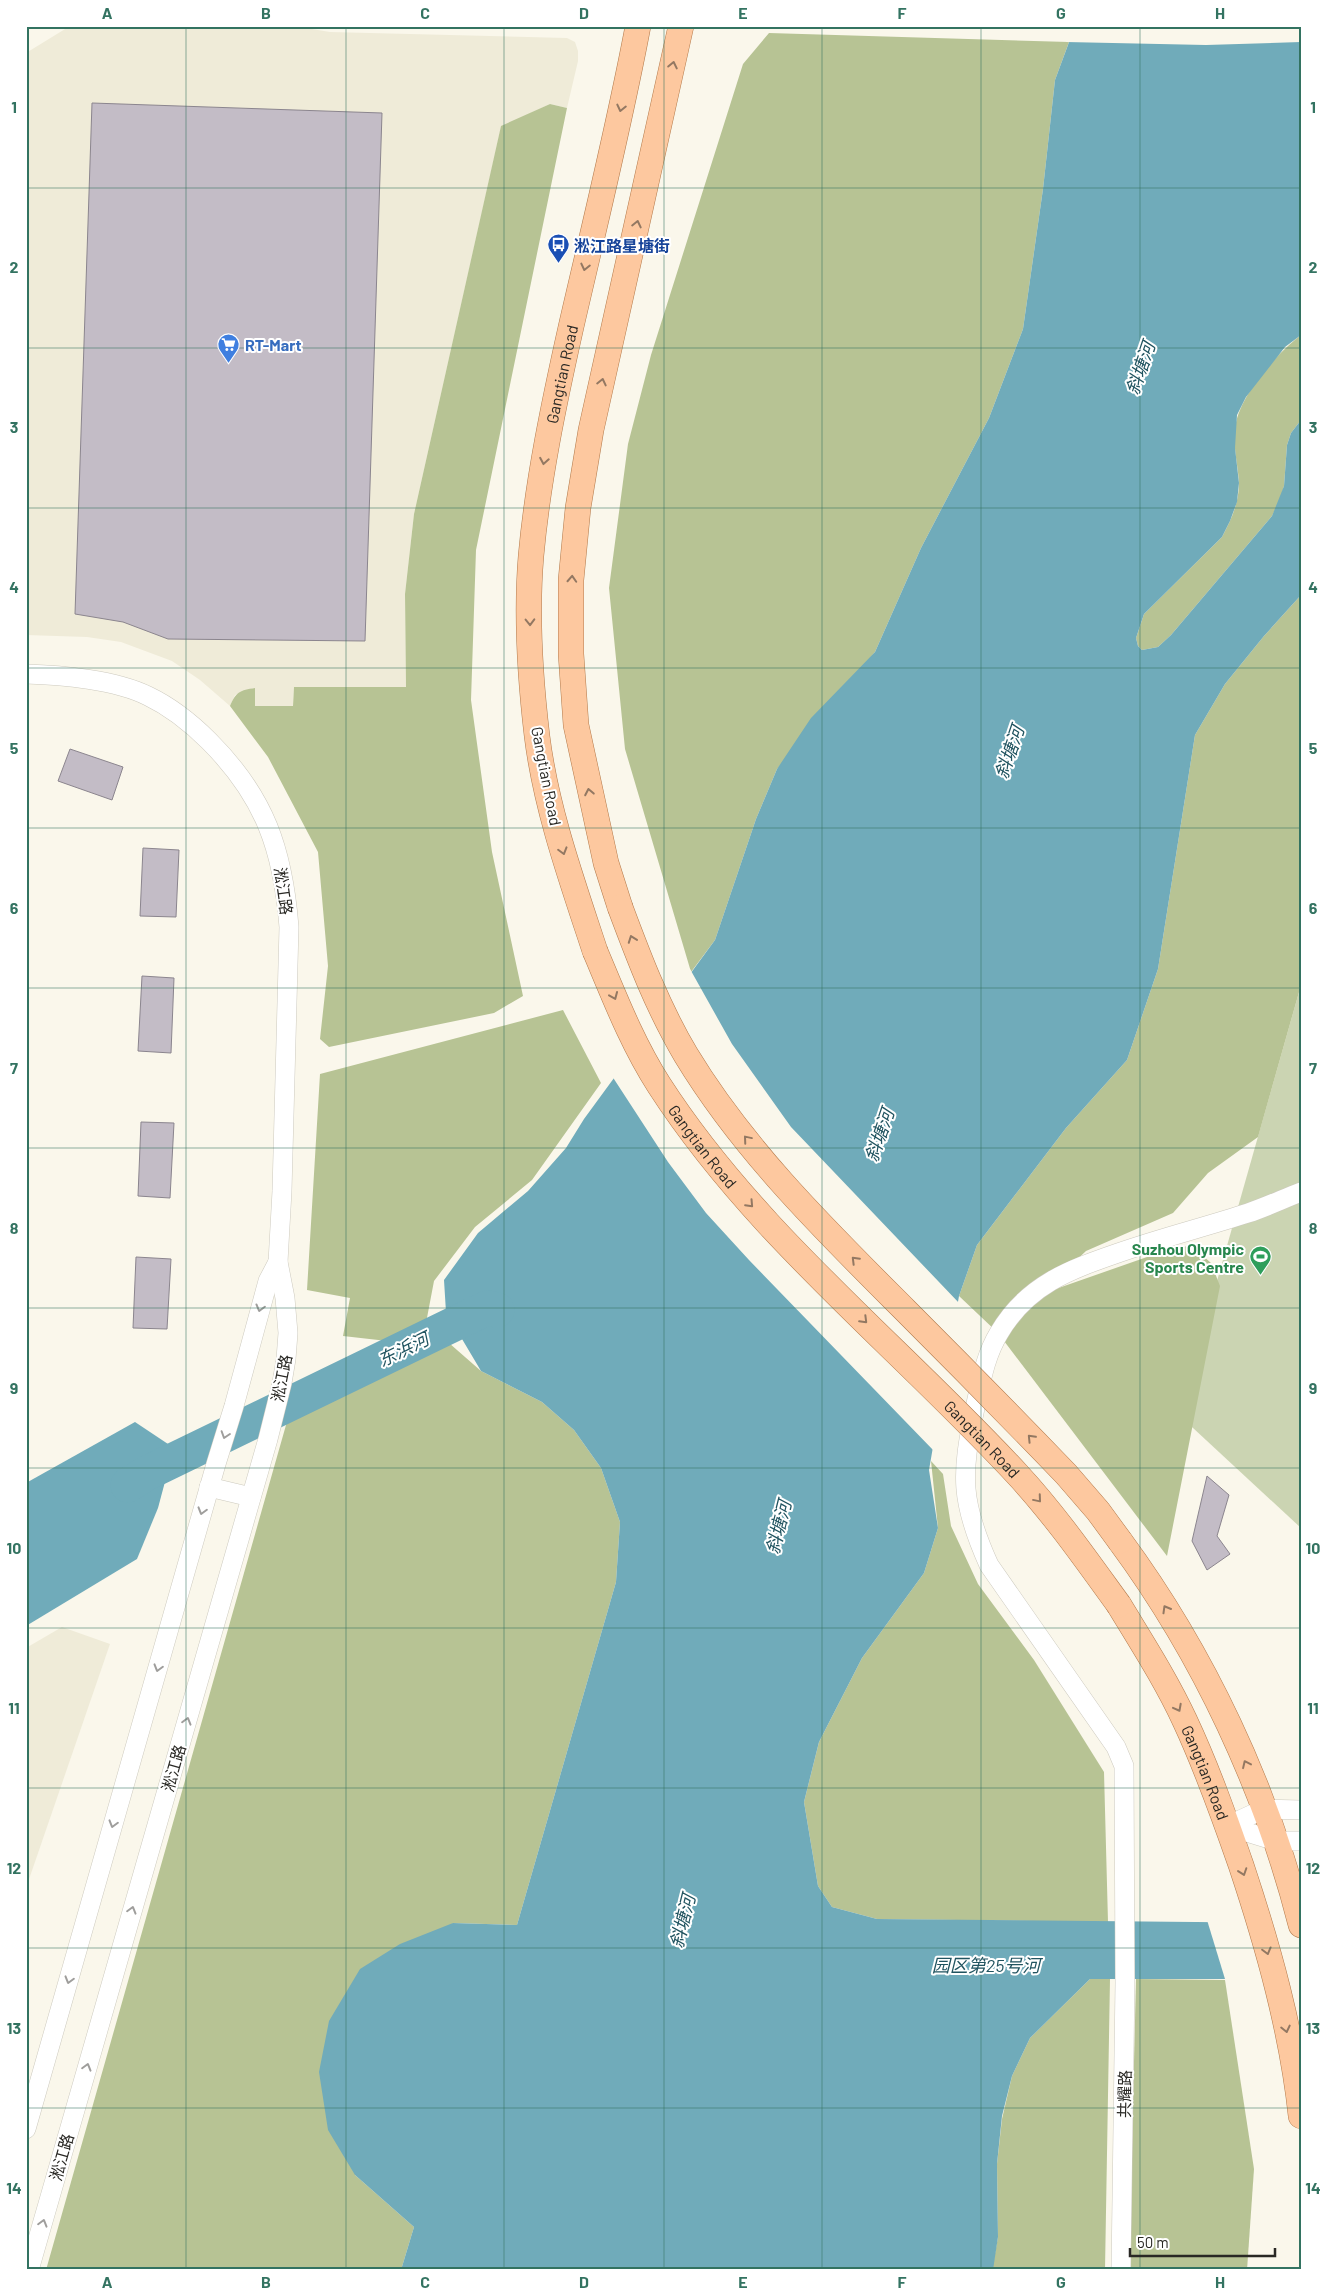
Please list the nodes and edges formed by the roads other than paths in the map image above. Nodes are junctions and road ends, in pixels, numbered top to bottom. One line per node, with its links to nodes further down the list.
1 (638, 26): 10 (main road, Gangtian Road, one-way to 10, bridge)
2 (681, 26): 8 (main road, one-way to 2, bridge)
3 (26, 674): 5 (street, 淞江路)
4 (1301, 1192): 17 (street, 共耀路)
5 (278, 1262): 6 (street, 淞江路, one-way to 6); 7 (street, 淞江路)
6 (209, 1487): 7 (street); 15 (street, 淞江路, one-way to 15)
7 (251, 1497): 16 (street, 淞江路, one-way to 7)
8 (1264, 1809): 9 (street); 10 (street); 11 (main road)
9 (1301, 1810)
10 (1227, 1826): 11 (street); 14 (main road, Gangtian Road, one-way to 14)
11 (1276, 1841): 12 (street); 13 (main road)
12 (1301, 1841)
13 (1300, 1922)
14 (1301, 2116)
15 (26, 2129)
16 (29, 2270)
17 (1121, 2270)

